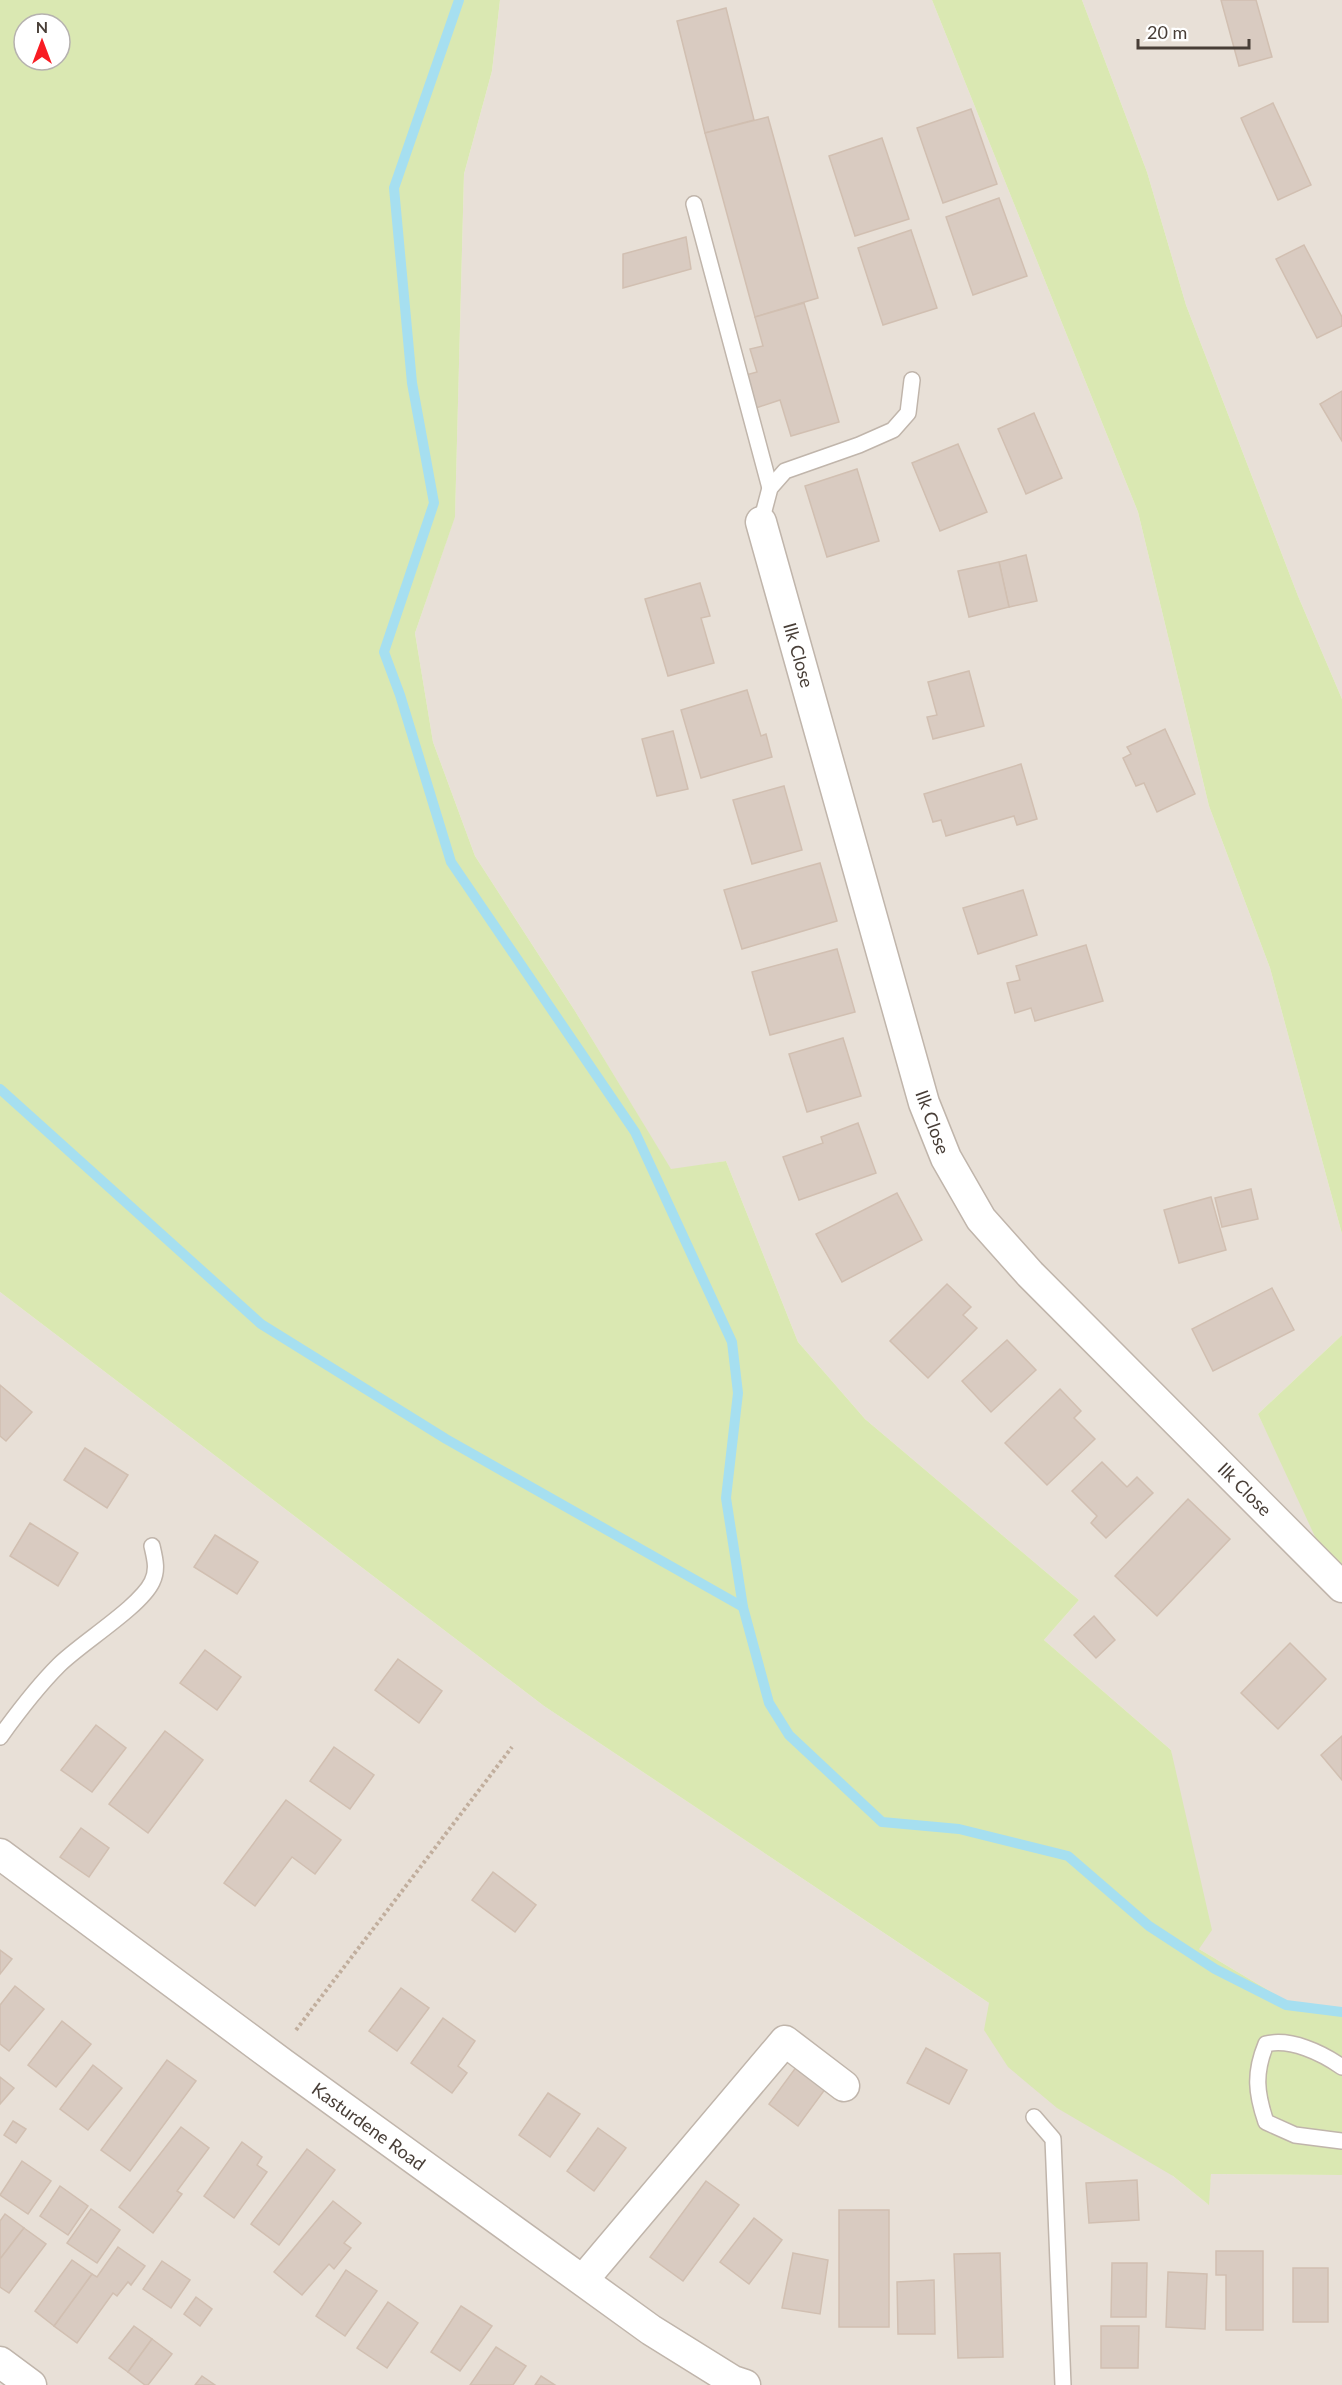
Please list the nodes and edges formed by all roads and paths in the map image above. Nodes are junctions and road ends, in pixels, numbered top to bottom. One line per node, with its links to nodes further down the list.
1 (694, 204): 3 (lane)
2 (912, 380): 3 (lane)
3 (770, 488): 4 (lane)
4 (761, 522): 6 (street, Ilk Close)
5 (152, 1546): 7 (lane)
6 (1342, 1587)
7 (0, 1737)
8 (512, 1747): 10 (path)
9 (0, 1854): 10 (street, Kasturdene Road)
10 (275, 2057): 15 (street, Kasturdene Road)
11 (1342, 2067): 14 (lane)
12 (844, 2086): 15 (street)
13 (1034, 2117): 19 (lane)
14 (1342, 2141)
15 (583, 2280): 18 (street, Kasturdene Road)
16 (0, 2362): 17 (street)
17 (31, 2385)
18 (745, 2385)
19 (1063, 2385)

